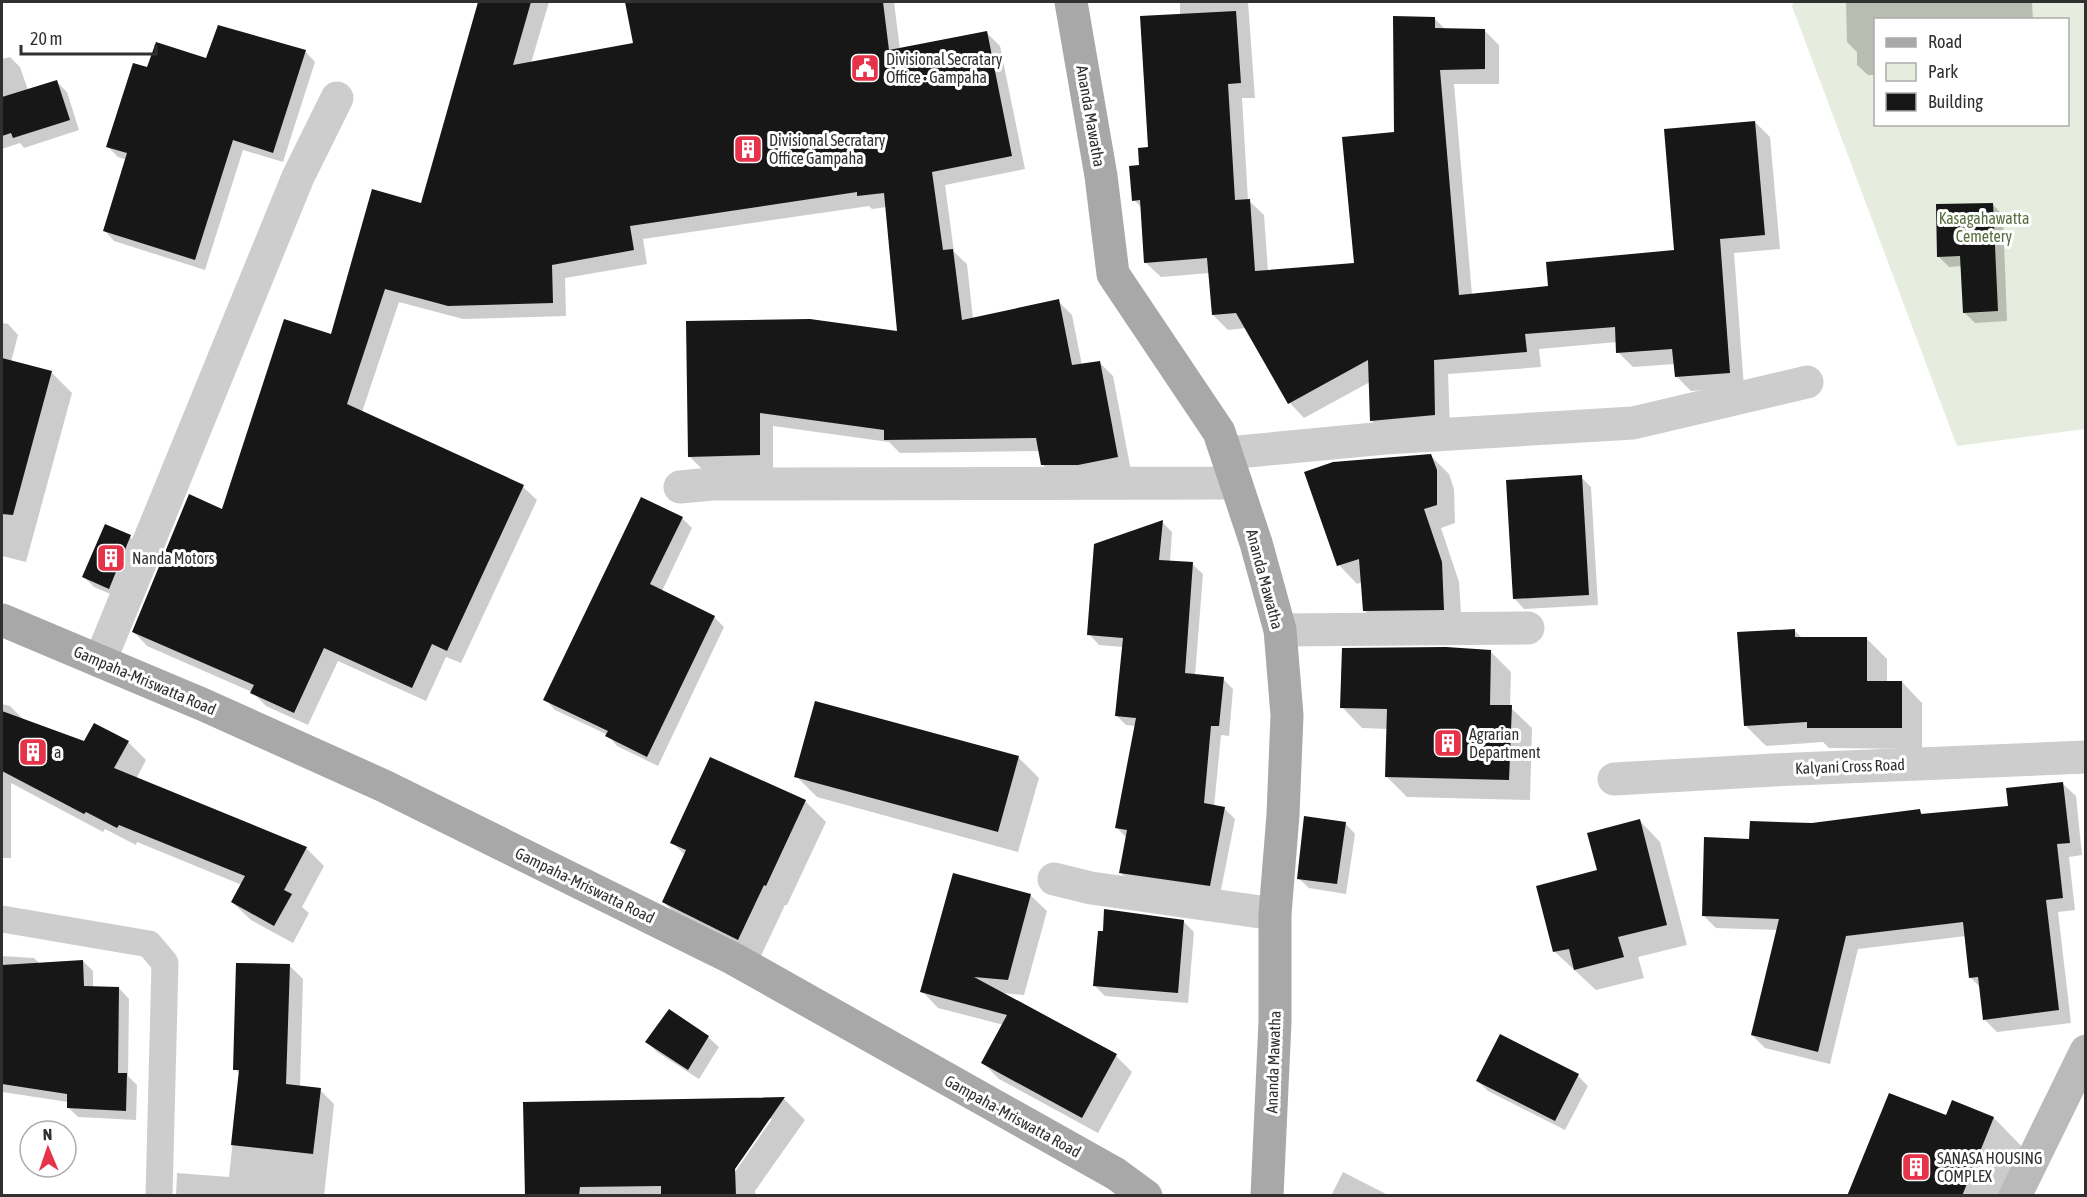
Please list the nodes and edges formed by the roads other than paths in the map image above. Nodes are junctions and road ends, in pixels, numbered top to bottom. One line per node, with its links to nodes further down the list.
1 (1071, 2): 4 (main road, Ananda Mawatha)
2 (337, 98): 9 (street)
3 (1807, 382): 4 (street)
4 (1231, 468): 5 (street); 8 (main road, Ananda Mawatha)
5 (680, 488)
6 (2, 620): 9 (main road, Gampaha-Mriswatta Road)
7 (1528, 628): 8 (street)
8 (1280, 630): 13 (main road, Ananda Mawatha)
9 (100, 661): 17 (main road, Gampaha-Mriswatta Road)
10 (2085, 757): 11 (street, Kalyani Cross Road)
11 (1614, 779)
12 (1054, 879): 13 (street)
13 (1275, 914): 18 (main road, Ananda Mawatha)
14 (2, 919): 16 (lane)
15 (2085, 1051): 19 (street)
16 (159, 1196)
17 (1146, 1196)
18 (1267, 1196)
19 (2015, 1196)

